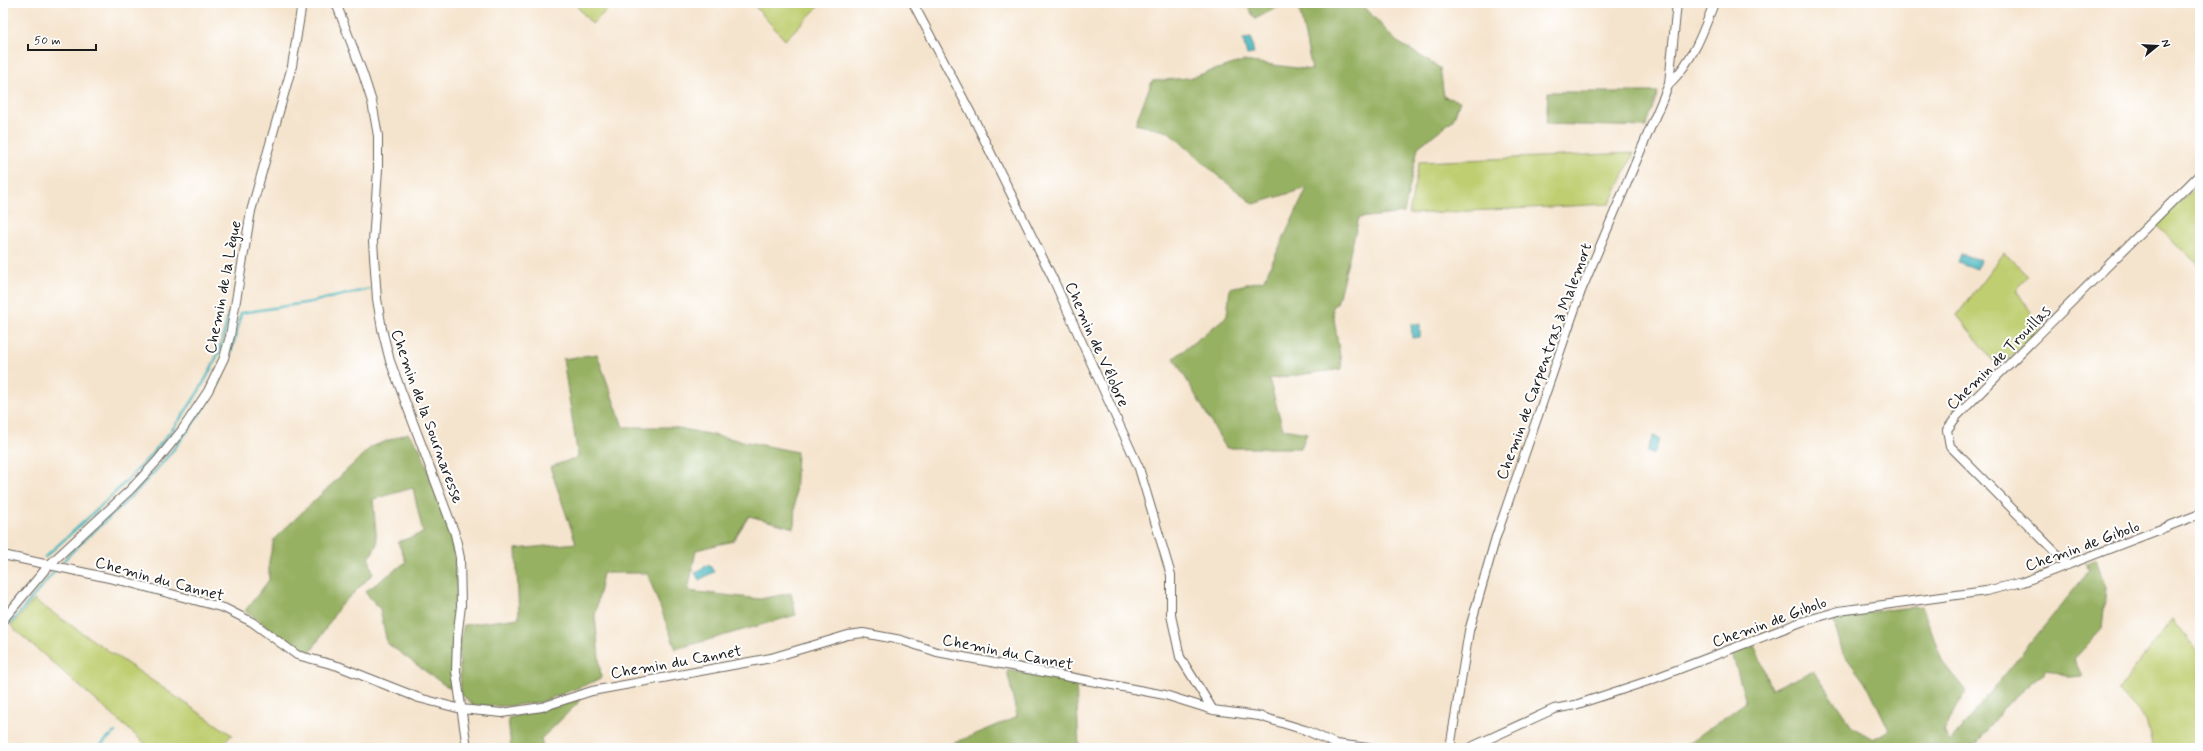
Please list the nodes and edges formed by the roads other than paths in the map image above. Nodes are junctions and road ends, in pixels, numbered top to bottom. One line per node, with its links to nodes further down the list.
1 (302, 3): 10 (street, Chemin de la Lègue)
2 (336, 3): 13 (street, Chemin de la Sournaresse)
3 (913, 3): 14 (street, Chemin de Vélobre)
4 (1676, 3): 6 (street)
5 (1714, 3): 6 (street, Chemin de Carpentras à Malemort)
6 (1668, 84): 17 (street, Chemin de Carpentras à Malemort)
7 (2200, 174): 11 (street, Chemin de Trouillas)
8 (2200, 514): 11 (street, Chemin de Gibolo)
9 (3, 555): 10 (street, Chemin du Cannet)
10 (49, 565): 12 (street, Chemin de la Lègue); 13 (street, Chemin du Cannet)
11 (2068, 565): 18 (street, Chemin de Gibolo)
12 (3, 620)
13 (462, 708): 14 (street, Chemin du Cannet); 15 (street, Chemin de la Sournaresse)
14 (1212, 710): 16 (street, Chemin du Cannet)
15 (467, 748)
16 (1368, 748)
17 (1450, 748)
18 (1469, 748)

